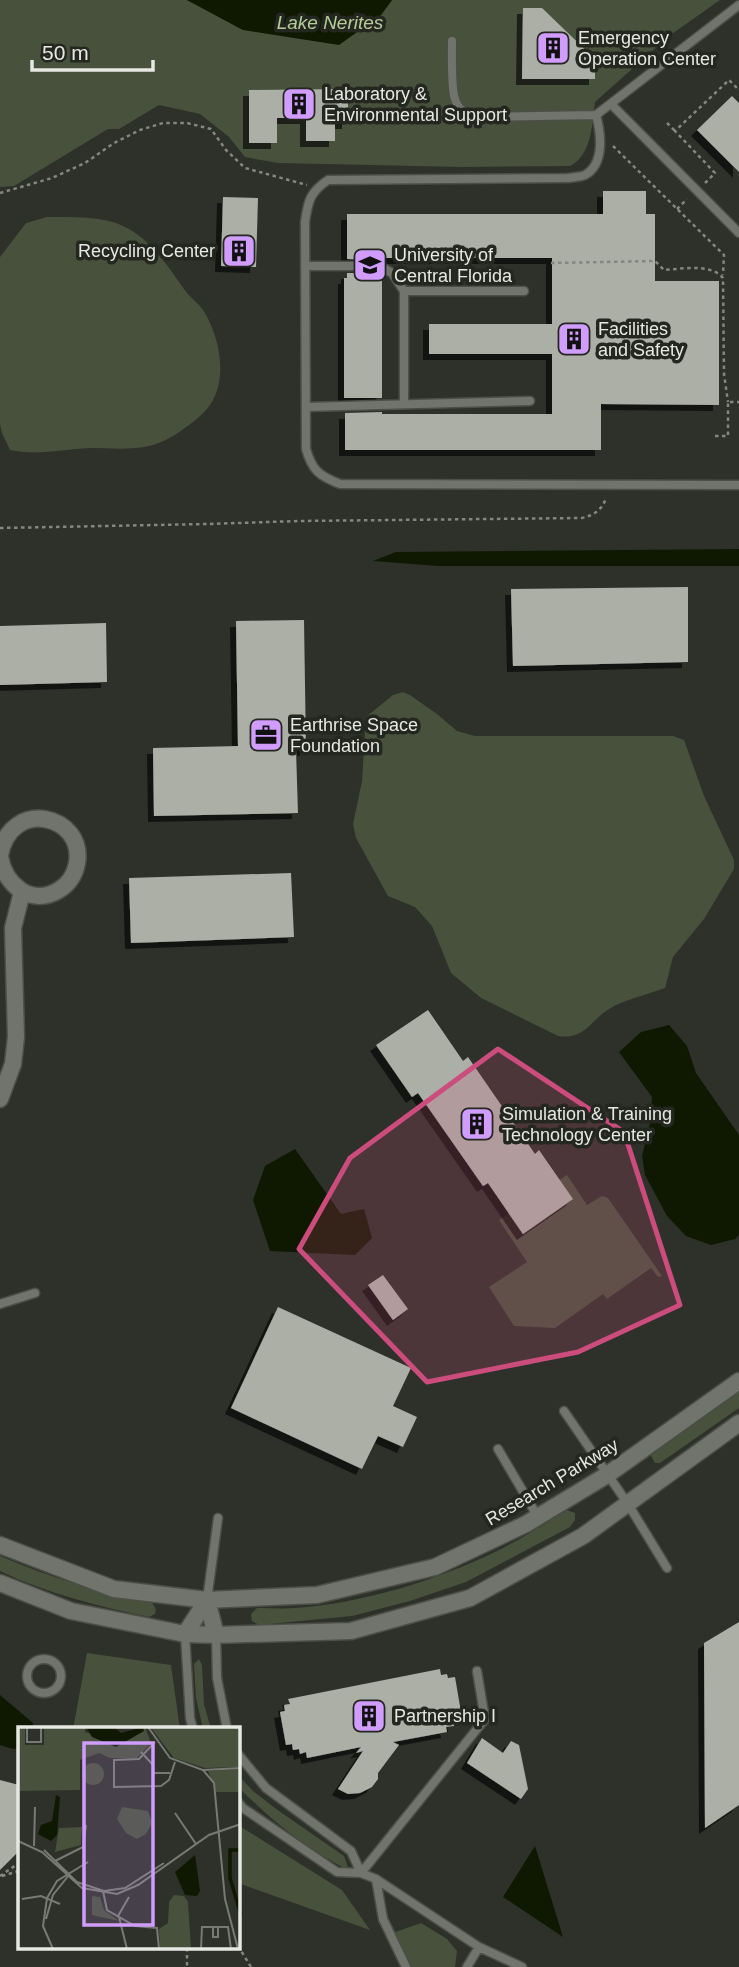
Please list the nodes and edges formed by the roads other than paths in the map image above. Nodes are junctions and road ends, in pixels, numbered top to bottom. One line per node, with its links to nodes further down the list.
1 (739, 5): 3 (lane)
2 (452, 41): 4 (lane)
3 (611, 104): 4 (lane); 5 (lane)
4 (596, 115): 6 (lane)
5 (739, 233)
6 (305, 265): 7 (lane); 11 (lane)
7 (404, 291): 8 (lane); 10 (lane)
8 (524, 291)
9 (530, 401): 10 (lane)
10 (404, 404): 11 (lane)
11 (306, 407): 12 (lane)
12 (739, 485)
13 (0, 856): 14 (street); 14 (street)
14 (22, 892): 15 (street)
15 (0, 1099)
16 (35, 1293): 17 (lane)
17 (0, 1304)
18 (739, 1381): 22 (street, Research Parkway)
19 (564, 1411): 22 (lane)
20 (739, 1423): 23 (street)
21 (498, 1449): 24 (lane)
22 (607, 1475): 23 (lane); 24 (street, Research Parkway)
23 (628, 1504): 27 (lane); 31 (street)
24 (538, 1517): 29 (street, Research Parkway)
25 (218, 1518): 29 (lane)
26 (0, 1545): 29 (street, Research Parkway)
27 (667, 1568)
28 (0, 1583): 30 (street)
29 (207, 1600): 30 (street); 31 (street)
30 (185, 1634): 31 (street); 34 (lane)
31 (216, 1635): 35 (lane)
32 (477, 1671): 38 (lane)
33 (39, 1692): 33 (lane)
34 (193, 1727)
35 (227, 1727)
36 (240, 1757): 38 (lane)
37 (240, 1804): 38 (lane)
38 (361, 1873): 39 (lane)
39 (376, 1879): 40 (lane); 41 (lane)
40 (480, 1947): 42 (lane); 43 (lane)
41 (406, 1967)
42 (467, 1967)
43 (522, 1967)

